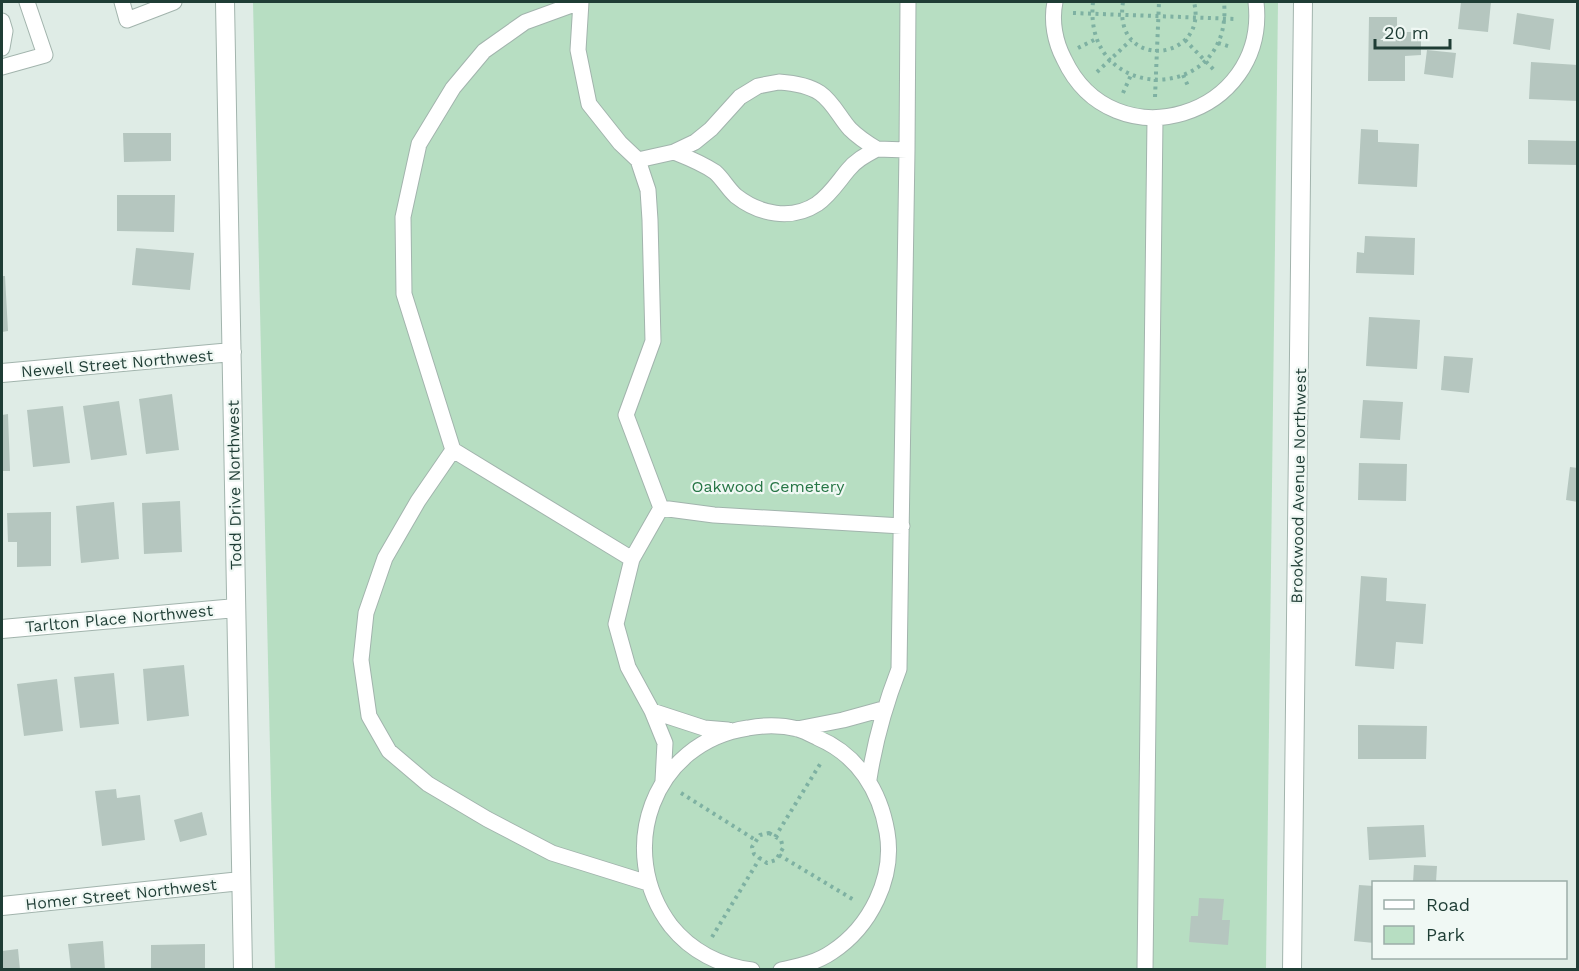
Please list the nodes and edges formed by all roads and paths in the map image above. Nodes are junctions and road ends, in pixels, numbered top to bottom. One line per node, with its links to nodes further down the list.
1 (27, 2): 28 (lane)
2 (122, 2): 3 (lane)
3 (174, 2)
4 (225, 2): 37 (street, Todd Drive Northwest)
5 (581, 2): 36 (lane); 39 (lane)
6 (908, 2): 34 (lane)
7 (1092, 2): 15 (path)
8 (1123, 2): 16 (path)
9 (1159, 2): 17 (path)
10 (1194, 2): 18 (path)
11 (1224, 2): 19 (path)
12 (1256, 2): 20 (lane)
13 (1303, 2): 66 (street, Brookwood Avenue Northwest)
14 (1054, 7): 15 (path); 30 (lane)
15 (1091, 13): 16 (path); 26 (path)
16 (1121, 14): 17 (path); 22 (path)
17 (1159, 16): 18 (path); 25 (path)
18 (1196, 17): 19 (path); 23 (path)
19 (1225, 18): 20 (path); 27 (path)
20 (1258, 20): 31 (lane)
21 (2, 21): 24 (lane)
22 (1131, 40): 25 (path); 26 (path)
23 (1185, 40): 25 (path); 27 (path)
24 (2, 48)
25 (1157, 52): 29 (path)
26 (1110, 60): 29 (path); 30 (path)
27 (1205, 61): 29 (path); 31 (path)
28 (2, 67)
29 (1156, 81): 32 (path)
30 (1082, 86): 32 (lane)
31 (1229, 86): 32 (lane)
32 (1155, 119): 65 (lane)
33 (877, 149): 34 (lane); 35 (lane); 35 (lane)
34 (908, 150): 41 (lane)
35 (674, 152): 36 (lane)
36 (638, 160): 40 (lane)
37 (232, 352): 38 (street, Newell Street Northwest); 43 (street, Todd Drive Northwest)
38 (2, 374)
39 (453, 450): 42 (lane); 57 (lane)
40 (661, 508): 41 (lane); 42 (lane)
41 (902, 526): 45 (lane)
42 (632, 560): 46 (lane)
43 (236, 608): 44 (street, Tarlton Place Northwest); 56 (street, Todd Drive Northwest)
44 (2, 629)
45 (884, 709): 47 (lane); 50 (lane)
46 (652, 711): 48 (lane); 51 (lane)
47 (797, 729): 48 (lane); 49 (lane)
48 (732, 730): 51 (lane)
49 (832, 744): 50 (lane); 52 (path)
50 (869, 779): 59 (lane)
51 (663, 781): 53 (path); 57 (lane)
52 (775, 837): 53 (path); 54 (path)
53 (757, 841): 55 (path)
54 (779, 855): 55 (path); 59 (path)
55 (760, 858): 60 (path)
56 (241, 881): 58 (street, Homer Street Northwest); 62 (street, Todd Drive Northwest)
57 (648, 883): 60 (lane)
58 (2, 906)
59 (872, 911): 61 (lane)
60 (702, 954): 63 (lane)
61 (805, 967): 64 (lane)
62 (243, 969)
63 (752, 969)
64 (781, 969)
65 (1145, 969)
66 (1293, 969)

